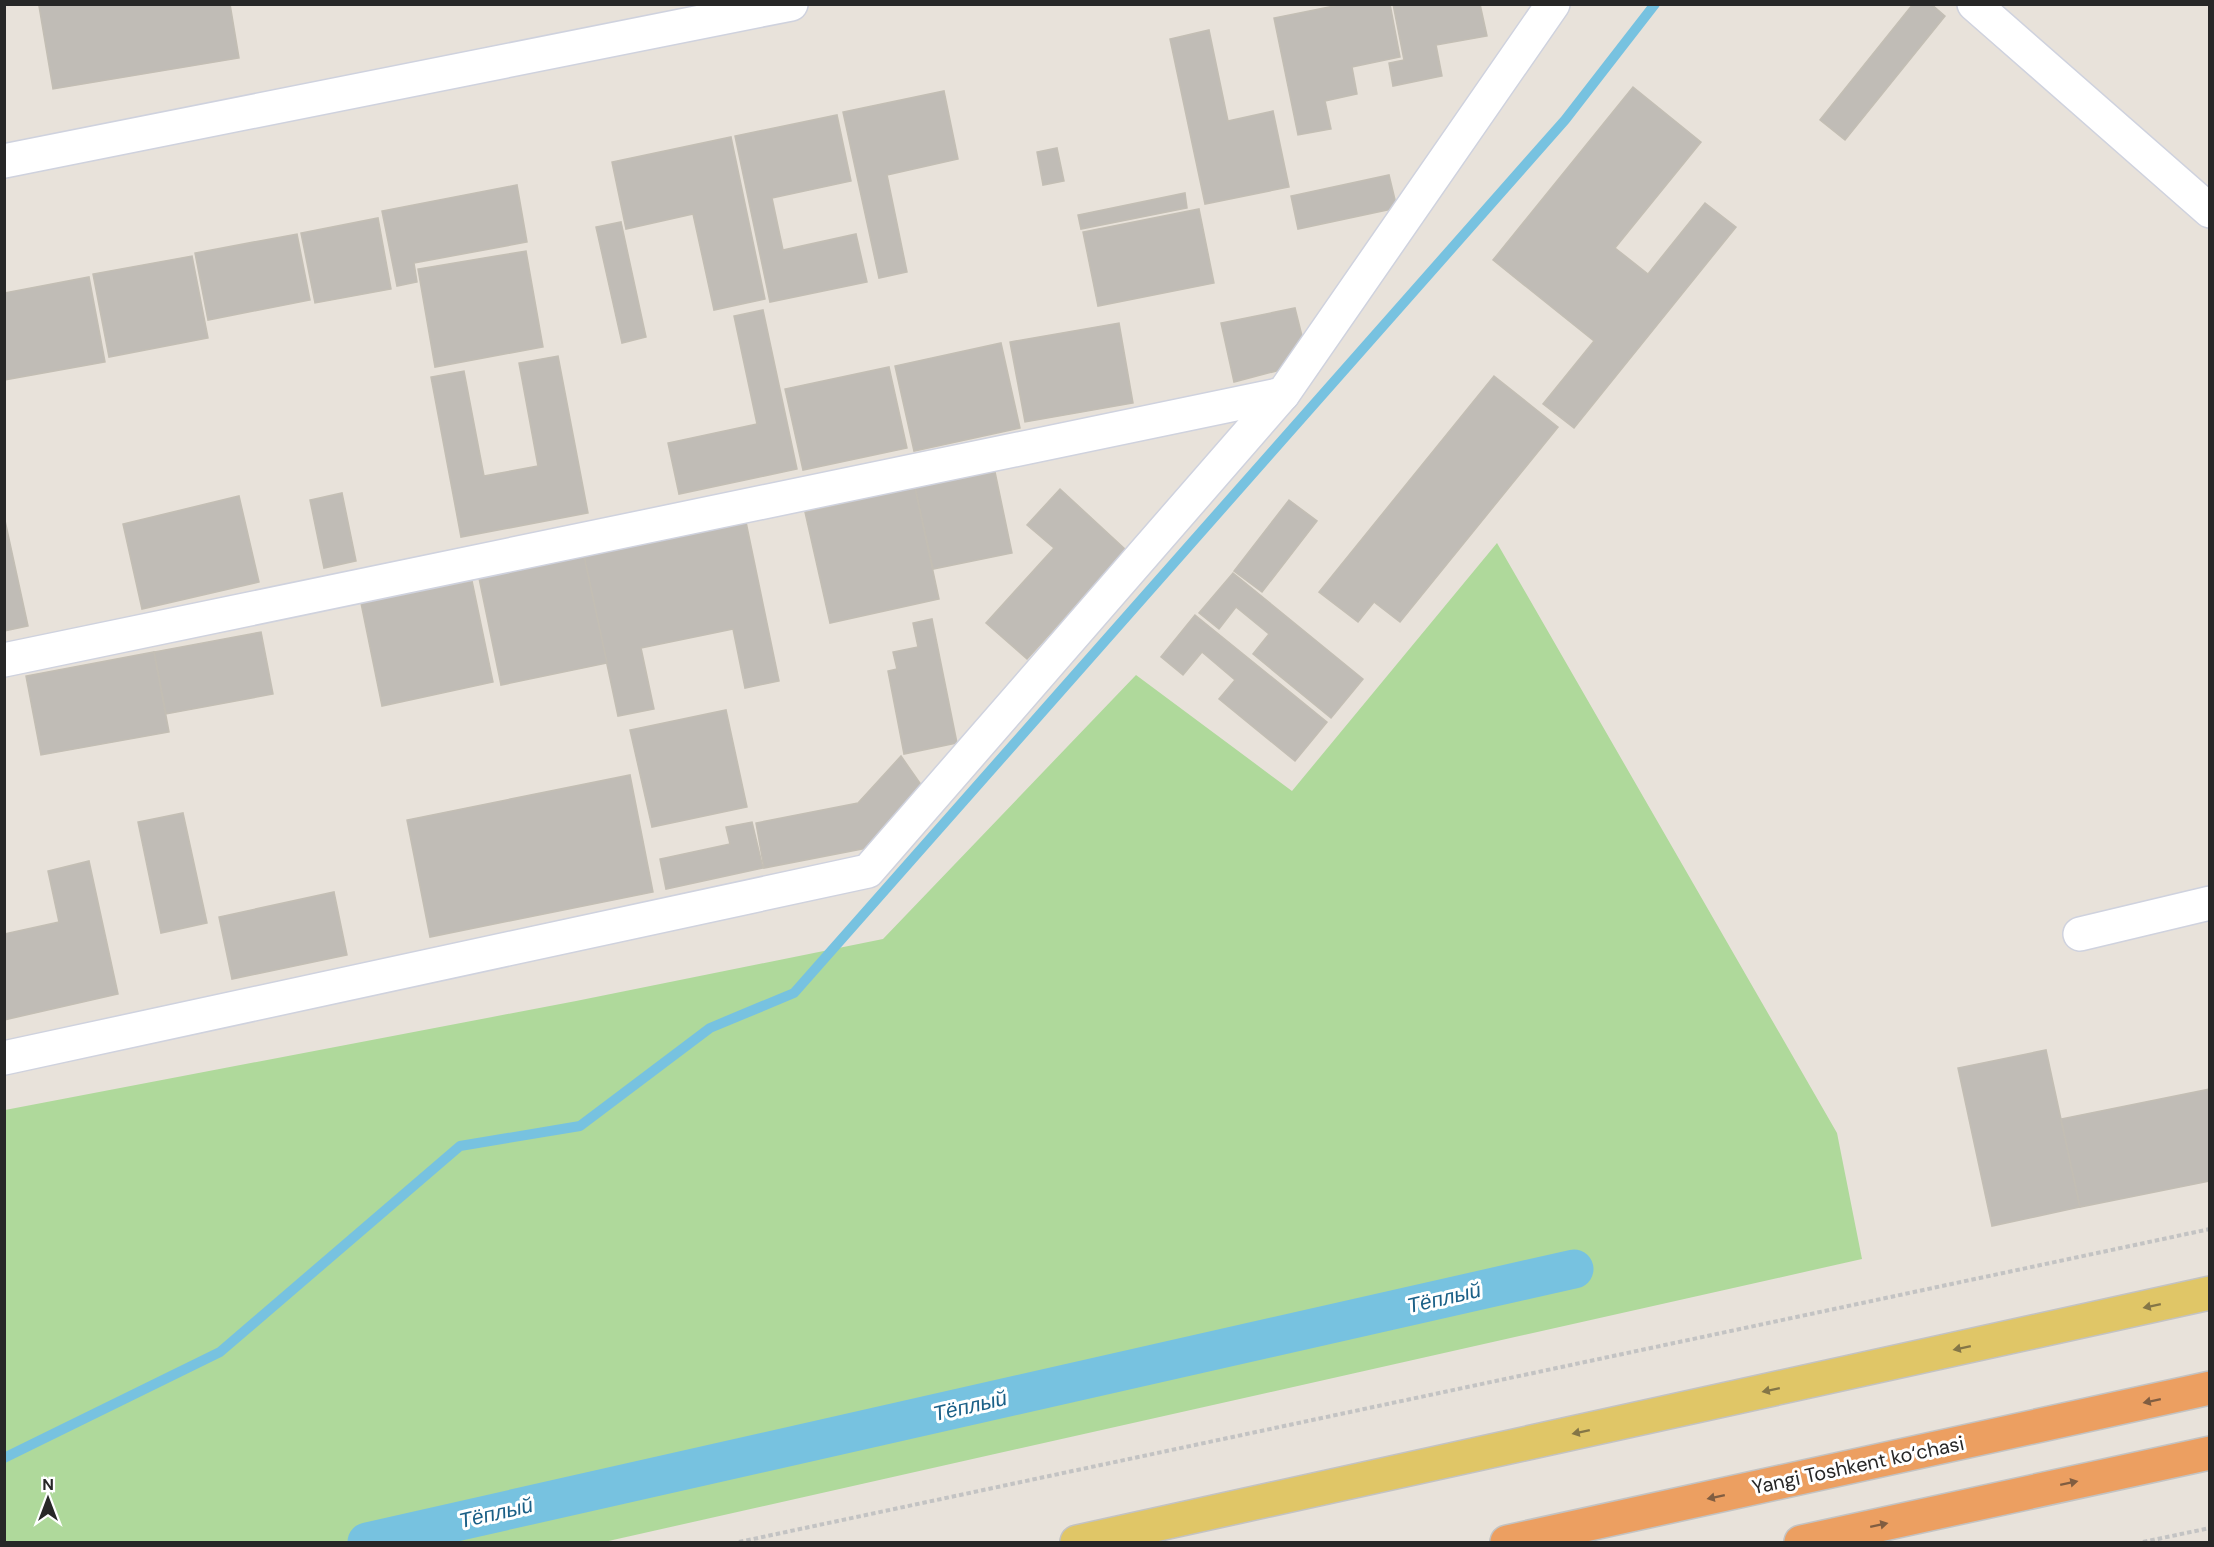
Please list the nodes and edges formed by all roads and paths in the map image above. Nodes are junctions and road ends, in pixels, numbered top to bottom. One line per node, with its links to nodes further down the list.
1 (791, 4): 4 (street)
2 (1552, 4): 7 (street)
3 (1974, 4): 6 (street)
4 (708, 12): 5 (street)
5 (4, 161)
6 (2210, 211)
7 (1283, 394): 8 (street); 11 (street)
8 (4, 660)
9 (2210, 903): 10 (street)
10 (2080, 934)
11 (4, 1058)
12 (2210, 1229): 17 (path)
13 (2210, 1293): 18 (main road, one-way to 18)
14 (2210, 1388): 19 (highway, Yangi Toshkent ko‘chasi, one-way to 19)
15 (2210, 1452): 20 (highway, one-way to 15)
16 (2210, 1528): 21 (path)
17 (739, 1542)
18 (1077, 1542)
19 (1507, 1542)
20 (1801, 1542)
21 (2143, 1542)

